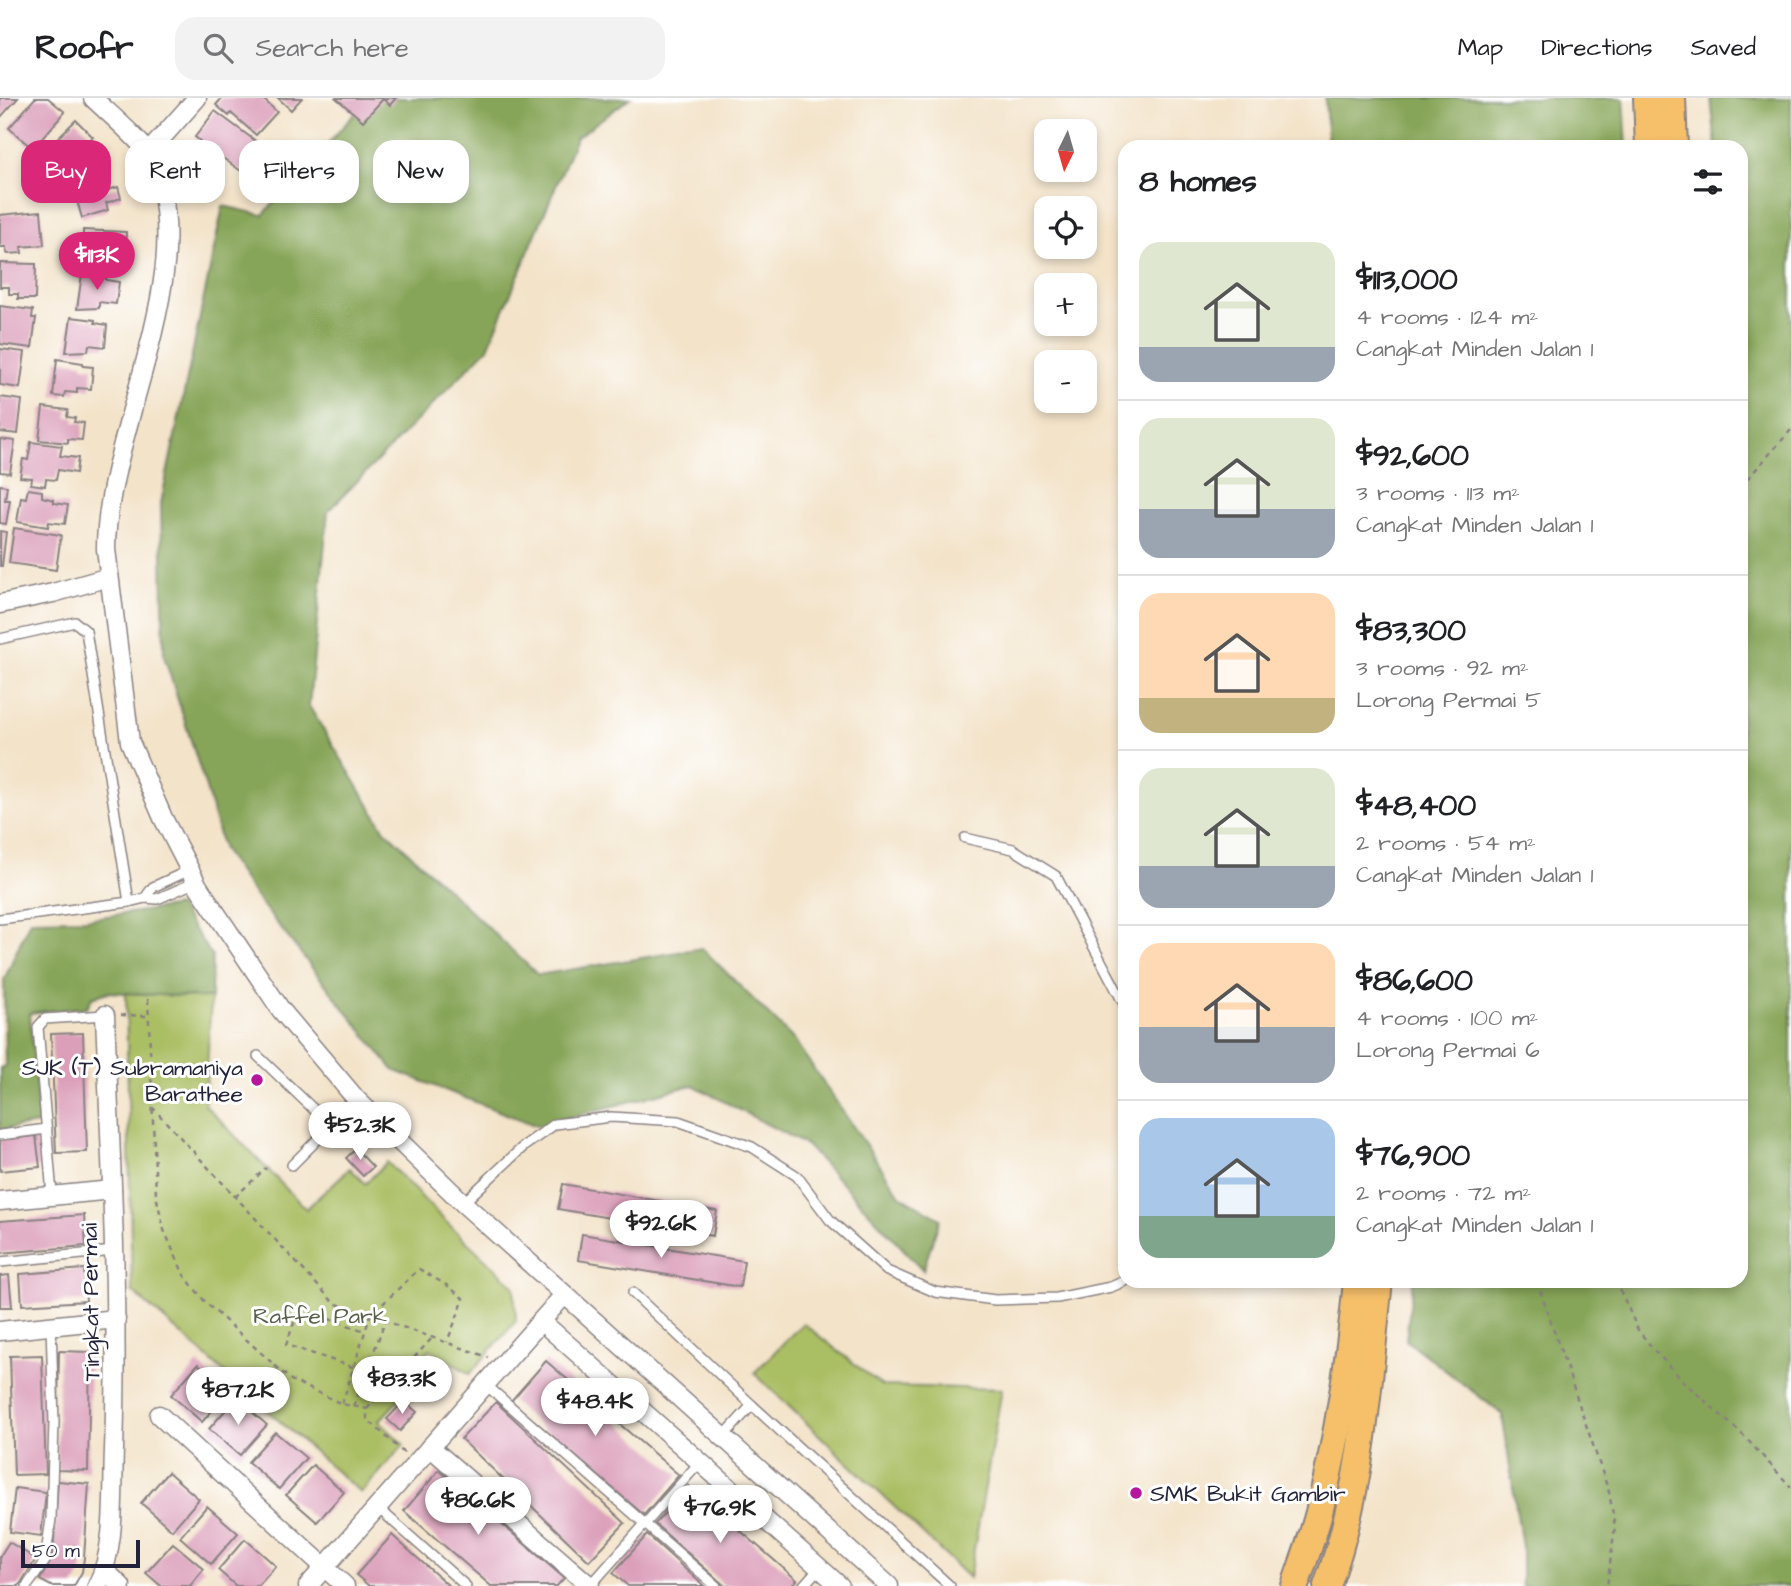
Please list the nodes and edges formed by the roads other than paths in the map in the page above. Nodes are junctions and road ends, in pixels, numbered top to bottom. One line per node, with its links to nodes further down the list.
1 (93, 98): 5 (street)
2 (197, 98): 6 (street)
3 (1647, 98): 7 (main road)
4 (1672, 98): 8 (main road)
5 (135, 140)
6 (160, 140)
7 (1649, 140)
8 (1674, 140)
9 (163, 203): 10 (street)
10 (109, 578): 11 (street); 14 (street)
11 (0, 604)
12 (0, 639): 15 (lane)
13 (965, 838): 17 (lane)
14 (193, 876): 15 (lane); 20 (street)
15 (129, 902): 16 (lane)
16 (0, 919)
17 (1118, 993)
18 (111, 1015): 22 (lane); 25 (street, Tingkat Permai)
19 (258, 1056): 21 (lane)
20 (357, 1100): 21 (lane); 28 (street)
21 (331, 1126): 24 (lane)
22 (47, 1129): 23 (lane); 26 (lane)
23 (0, 1135)
24 (292, 1166)
25 (112, 1190): 26 (street); 29 (street, Tingkat Permai)
26 (52, 1195): 27 (street)
27 (0, 1201)
28 (463, 1203): 31 (lane); 35 (street)
29 (114, 1251): 30 (lane); 36 (street, Tingkat Permai)
30 (0, 1262)
31 (1118, 1284)
32 (1356, 1288): 62 (main road)
33 (1378, 1288): 63 (main road)
34 (633, 1293): 41 (lane)
35 (564, 1295): 37 (street); 43 (street)
36 (116, 1319): 38 (street); 50 (street, Tingkat Permai)
37 (541, 1321): 40 (street); 45 (street)
38 (51, 1325): 39 (street); 51 (lane)
39 (0, 1331)
40 (485, 1384): 44 (street); 47 (lane)
41 (752, 1405): 43 (lane); 61 (lane)
42 (159, 1415): 48 (street)
43 (723, 1437): 60 (street)
44 (430, 1447): 46 (street); 56 (street)
45 (699, 1462): 47 (lane); 49 (street)
46 (377, 1507): 48 (street); 55 (lane)
47 (645, 1524): 56 (lane); 57 (lane)
48 (324, 1567): 53 (street); 54 (street)
49 (819, 1568): 58 (lane); 59 (street)
50 (101, 1579): 52 (street)
51 (27, 1586)
52 (121, 1586)
53 (308, 1586)
54 (345, 1586)
55 (466, 1586)
56 (590, 1586)
57 (716, 1586)
58 (803, 1586)
59 (840, 1586)
60 (889, 1586)
61 (950, 1586)
62 (1295, 1586)
63 (1327, 1586)

